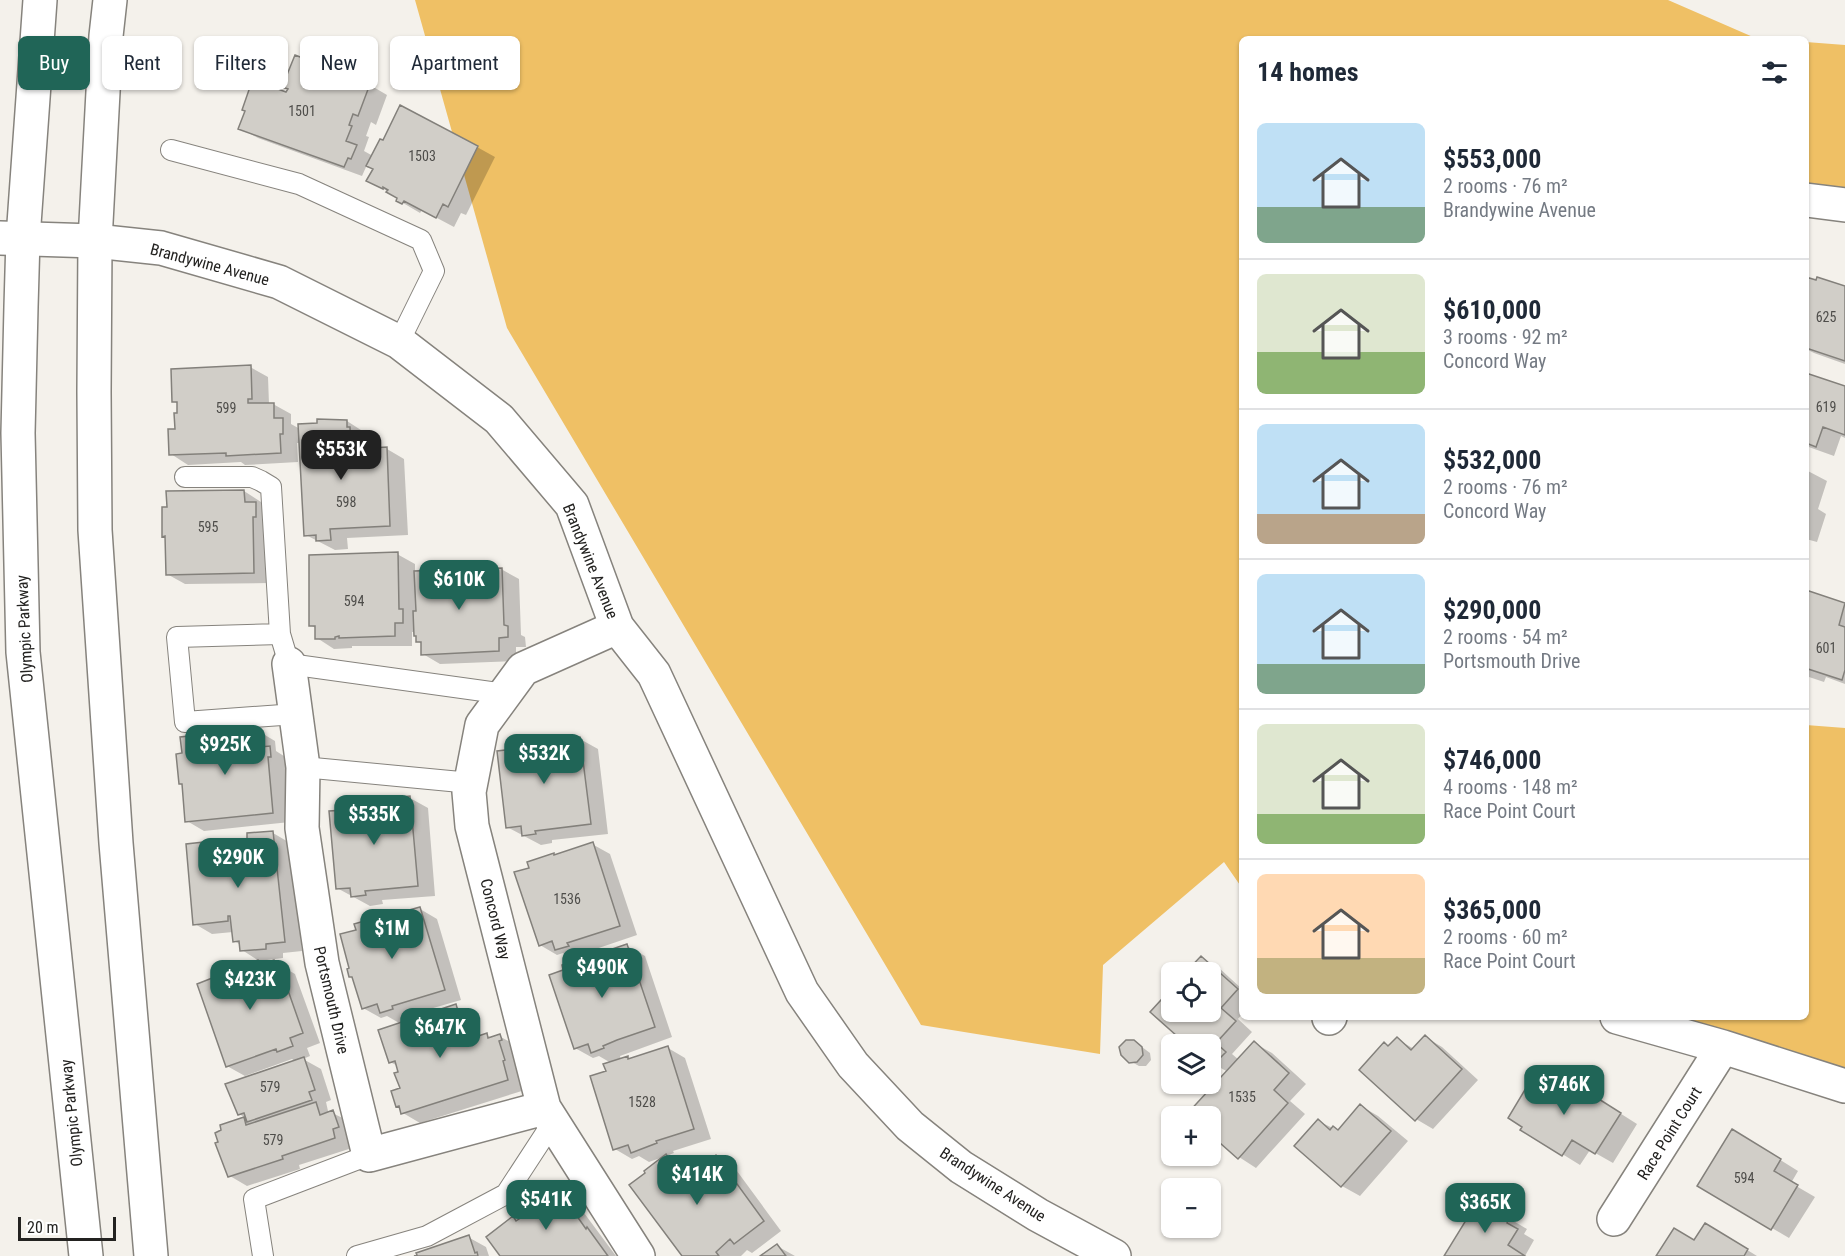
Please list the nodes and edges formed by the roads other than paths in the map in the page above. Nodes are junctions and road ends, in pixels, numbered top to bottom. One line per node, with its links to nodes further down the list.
1 (40, 0): 6 (street, Olympic Parkway)
2 (110, 0): 7 (street)
3 (171, 150): 8 (lane)
4 (1809, 200): 5 (street)
5 (1845, 205)
6 (12, 238): 7 (street, Brandywine Avenue); 22 (street, Olympic Parkway)
7 (95, 241): 8 (street, Brandywine Avenue); 23 (street)
8 (399, 342): 10 (street, Brandywine Avenue)
9 (185, 477): 11 (lane)
10 (617, 627): 12 (street, Concord Way); 27 (street, Brandywine Avenue)
11 (284, 649): 12 (lane); 13 (street, Portsmouth Drive); 13 (lane)
12 (505, 694): 15 (street, Concord Way)
13 (296, 714): 14 (street, Portsmouth Drive)
14 (303, 767): 15 (lane); 20 (street, Portsmouth Drive)
15 (471, 783): 19 (street, Concord Way)
16 (1628, 1020): 17 (street)
17 (1723, 1047): 18 (street); 21 (street, Race Point Court)
18 (1845, 1086)
19 (548, 1115): 20 (street); 25 (lane); 26 (street, Concord Way)
20 (369, 1155): 24 (lane)
21 (1614, 1219)
22 (86, 1256)
23 (151, 1256)
24 (263, 1256)
25 (357, 1256)
26 (638, 1256)
27 (1113, 1256)

